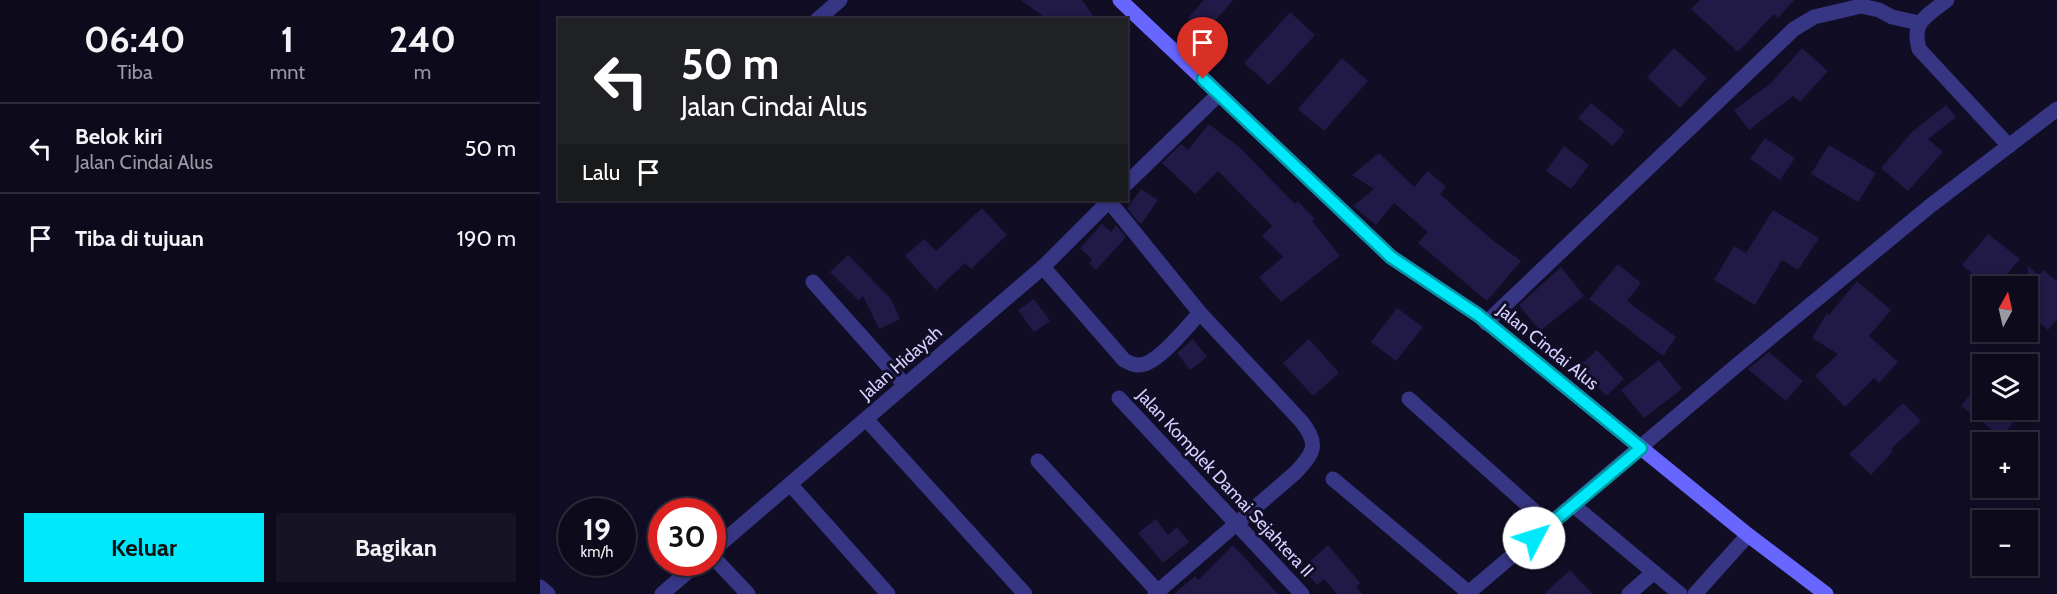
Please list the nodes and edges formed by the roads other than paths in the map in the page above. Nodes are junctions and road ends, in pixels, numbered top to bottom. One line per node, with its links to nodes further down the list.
1 (840, 0): 4 (street)
2 (1120, 0): 6 (street, Jalan Cindai Alus)
3 (1947, 0): 5 (street)
4 (819, 18)
5 (1919, 23): 8 (street); 15 (street)
6 (1219, 94): 9 (street); 15 (street, Jalan Cindai Alus)
7 (2057, 109): 8 (street)
8 (2009, 146): 20 (street)
9 (1128, 182)
10 (1109, 201): 12 (street, Jalan Hidayah)
11 (1111, 201): 14 (street)
12 (1043, 267): 14 (street); 16 (street, Jalan Hidayah)
13 (813, 282): 16 (street)
14 (1200, 313): 25 (street)
15 (1486, 323): 20 (street, Jalan Cindai Alus)
16 (905, 385): 19 (street, Jalan Hidayah)
17 (1119, 398): 25 (street, Jalan Komplek Damai Sejahtera II)
18 (1408, 399): 26 (street)
19 (866, 419): 23 (street, Jalan Hidayah); 39 (street)
20 (1641, 448): 24 (street); 27 (street, Jalan Cindai Alus)
21 (1038, 461): 33 (street)
22 (1333, 479): 34 (street)
23 (790, 484): 28 (street, Jalan Hidayah); 38 (street)
24 (1573, 505): 26 (street); 30 (street)
25 (1235, 522): 33 (street); 40 (street, Jalan Komplek Damai Sejahtera II)
26 (1550, 525): 34 (street)
27 (1748, 535): 43 (street); 44 (street, Jalan Cindai Alus)
28 (726, 539)
29 (726, 571): 37 (street)
30 (1654, 572): 41 (street); 42 (street)
31 (683, 576): 36 (street)
32 (540, 588): 35 (street)
33 (1158, 593)
34 (1468, 593)
35 (548, 594)
36 (662, 594)
37 (748, 594)
38 (888, 594)
39 (1025, 594)
40 (1302, 594)
41 (1629, 594)
42 (1680, 594)
43 (1695, 594)
44 (1827, 594)

